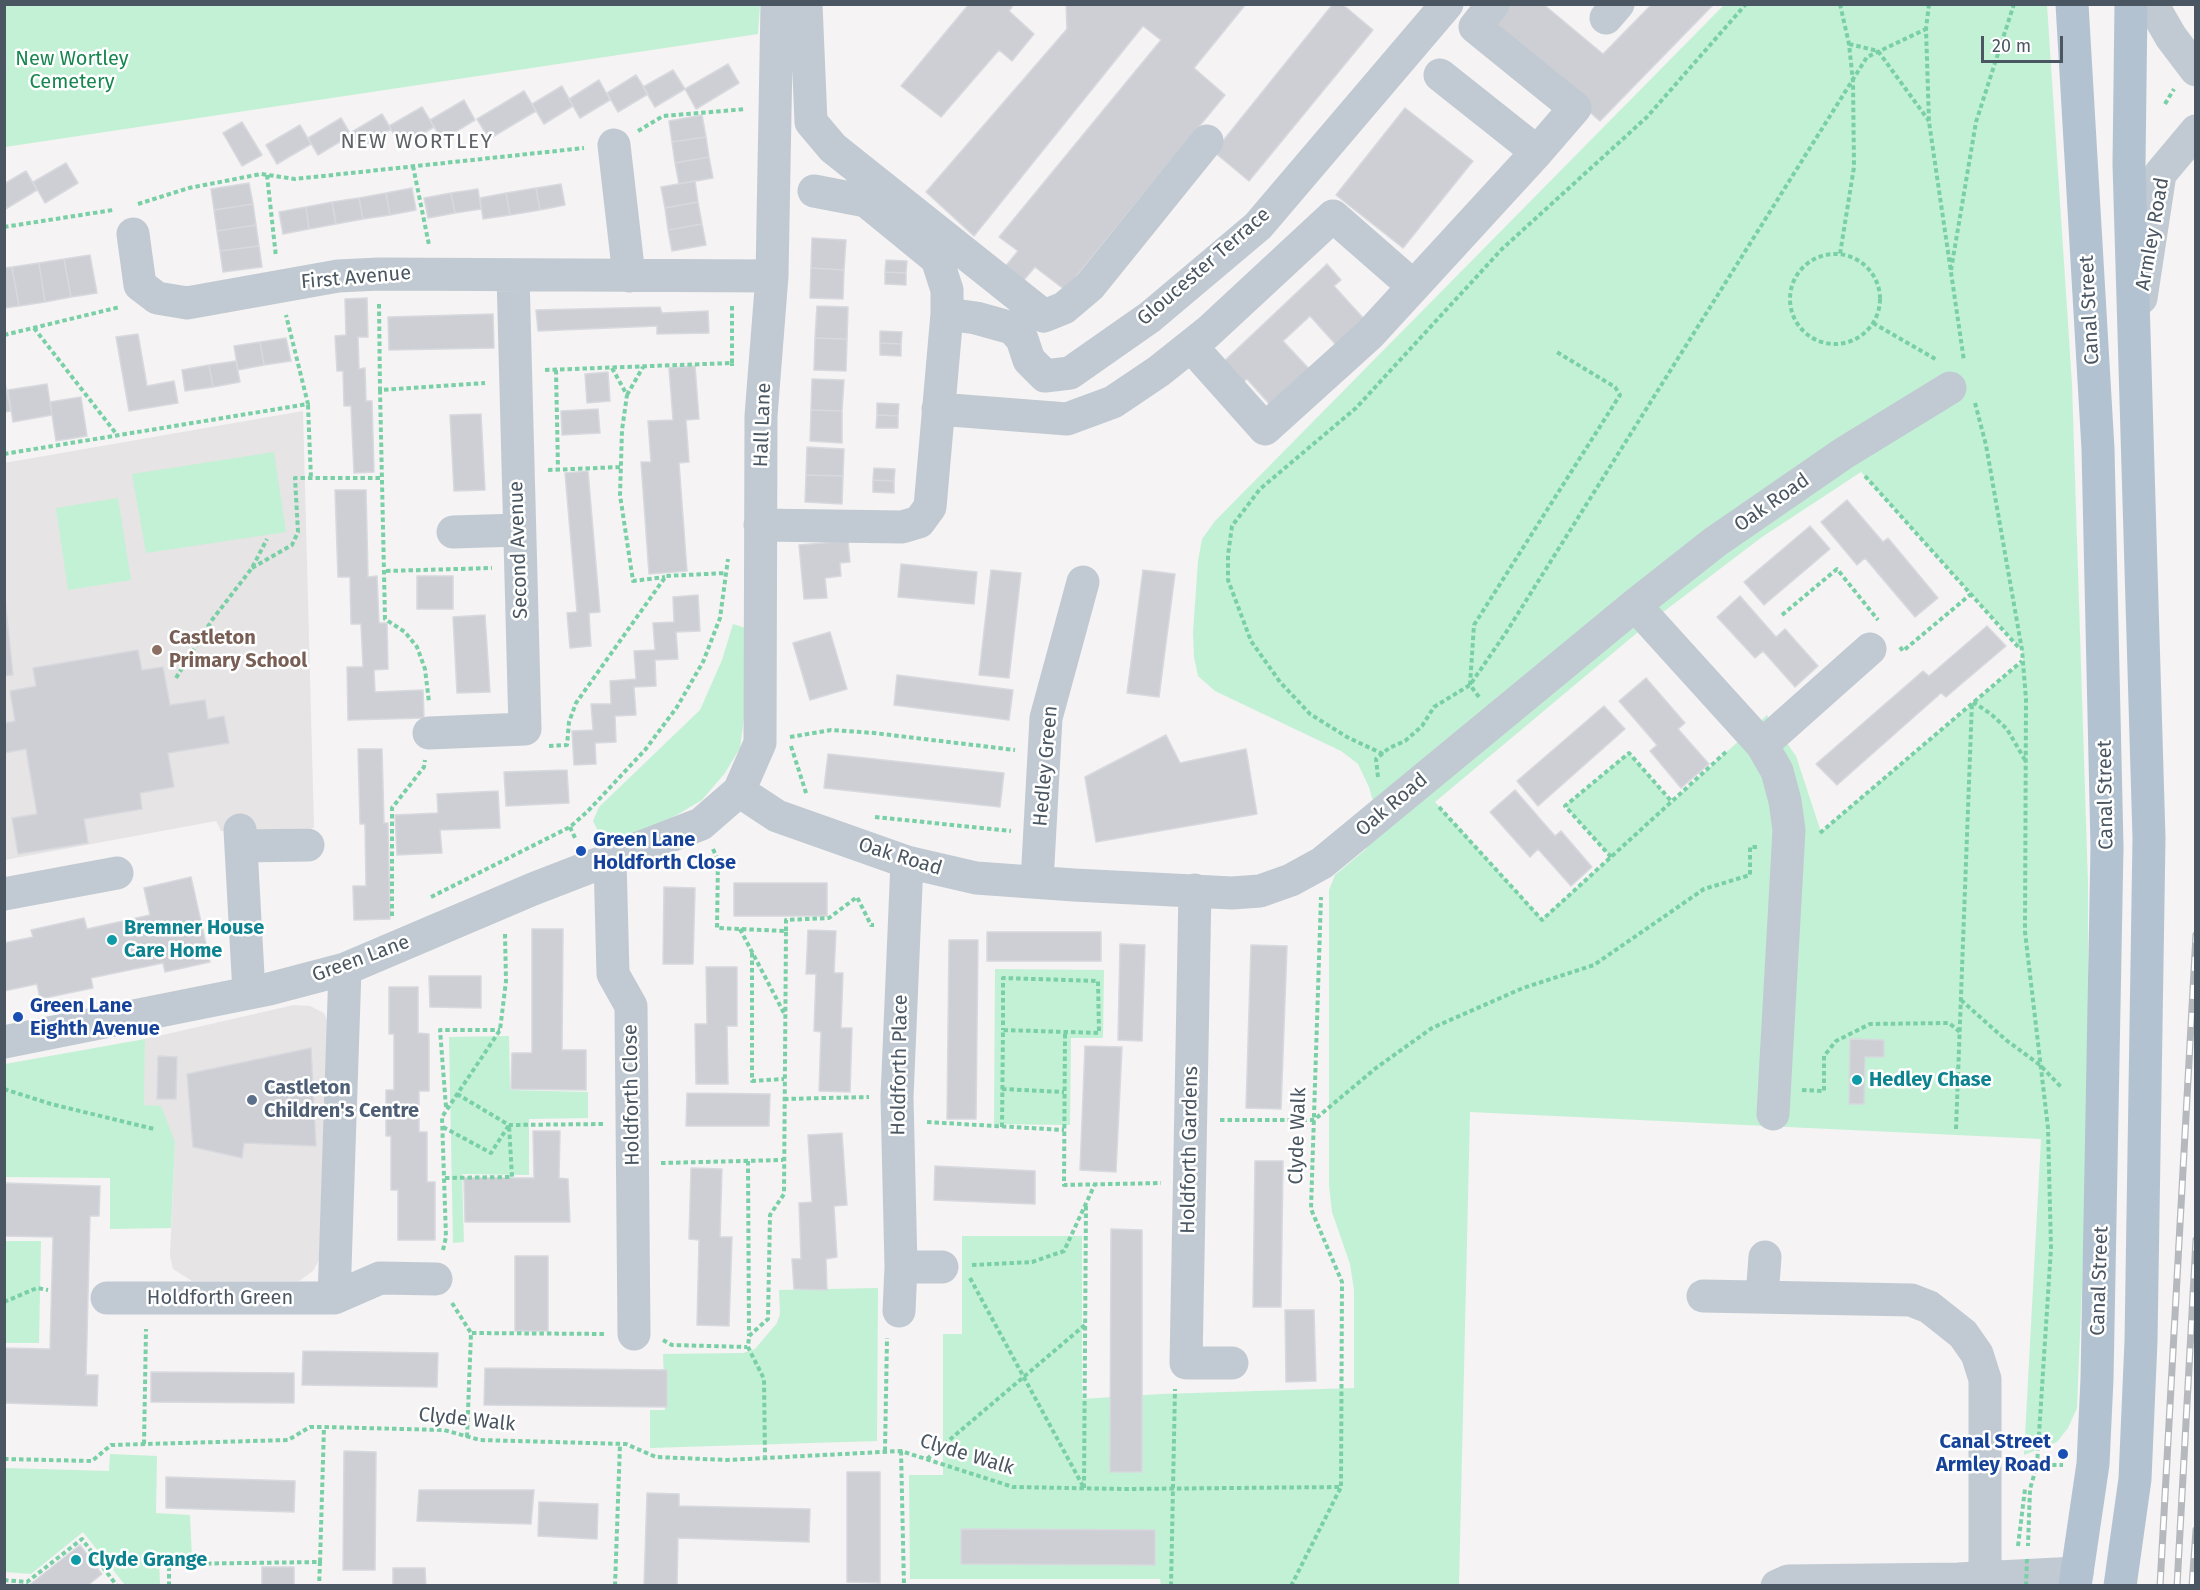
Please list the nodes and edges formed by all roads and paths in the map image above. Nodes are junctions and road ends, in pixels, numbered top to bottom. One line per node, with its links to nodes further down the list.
1 (777, 4): 20 (street, Hall Lane)
2 (806, 4): 23 (street)
3 (1447, 4): 42 (street, Gloucester Terrace)
4 (1493, 4): 25 (street)
5 (1746, 4): 93 (path)
6 (1840, 4): 15 (path)
7 (1929, 4): 13 (path)
8 (2014, 4): 35 (path)
9 (2072, 4): 192 (main road, Canal Street)
10 (2131, 4): 47 (main road, Canal Street)
11 (2152, 4): 14 (street)
12 (2182, 4): 14 (street)
13 (1926, 28): 16 (path); 21 (path)
14 (2171, 37): 17 (street)
15 (1849, 44): 16 (path); 19 (path)
16 (1878, 51): 19 (path); 21 (path)
17 (2196, 70)
18 (1440, 75): 25 (street)
19 (1853, 82): 31 (path); 86 (path)
20 (775, 106): 24 (path); 37 (street, Hall Lane)
21 (1929, 122): 35 (path)
22 (2196, 131): 47 (street, Armley Road)
23 (1208, 141)
24 (614, 145): 26 (path); 36 (street)
25 (1537, 152): 40 (street)
26 (413, 166): 27 (path); 32 (path)
27 (267, 175): 29 (path); 39 (path)
28 (814, 191): 42 (street)
29 (126, 217): 30 (path); 41 (street)
30 (4, 227)
31 (1840, 254): 43 (path); 43 (path)
32 (434, 272): 33 (street, First Avenue); 34 (street, First Avenue)
33 (379, 273): 39 (street, First Avenue); 56 (path)
34 (513, 274): 36 (street, First Avenue); 54 (street, Second Avenue)
35 (1951, 274): 55 (path)
36 (629, 276): 38 (street, First Avenue)
37 (772, 276): 38 (street, First Avenue); 68 (street, Hall Lane)
38 (732, 277): 49 (path)
39 (279, 286): 41 (street, First Avenue); 58 (path)
40 (1413, 286): 46 (street); 46 (street)
41 (157, 298): 44 (path)
42 (947, 314): 59 (street)
43 (1873, 323): 55 (path)
44 (34, 328): 45 (path); 60 (path)
45 (4, 335)
46 (1191, 346): 59 (street)
47 (2134, 347): 202 (main road, Canal Street)
48 (1555, 351): 86 (path)
49 (732, 363): 50 (path); 53 (path)
50 (643, 367): 51 (path); 57 (path)
51 (612, 368): 52 (path); 57 (path)
52 (556, 370): 54 (path); 64 (path)
53 (732, 375)
54 (514, 376): 56 (path); 65 (street, Second Avenue)
55 (1957, 380): 61 (street, Oak Road); 83 (path)
56 (380, 390): 66 (path)
57 (627, 395): 63 (path)
58 (308, 404): 60 (path); 67 (path)
59 (938, 410): 68 (street)
60 (118, 436): 62 (path)
61 (1844, 453): 79 (path); 80 (street, Oak Road)
62 (4, 454)
63 (621, 467): 64 (path); 77 (path)
64 (558, 469): 65 (path)
65 (517, 473): 69 (street, Second Avenue)
66 (382, 478): 67 (path); 75 (path)
67 (311, 479): 74 (path)
68 (760, 525): 90 (street, Hall Lane)
69 (519, 530): 70 (street); 73 (street, Second Avenue)
70 (453, 532)
71 (267, 539): 74 (path)
72 (728, 547): 76 (path)
73 (520, 567): 75 (path); 88 (street, Second Avenue)
74 (252, 568): 85 (path)
75 (386, 571): 88 (path)
76 (726, 573): 77 (path); 113 (path)
77 (666, 576): 91 (path)
78 (1083, 582): 92 (street, Hedley Green)
79 (1971, 594): 82 (path); 83 (path)
80 (1635, 605): 89 (street); 95 (street, Oak Road)
81 (1782, 615): 82 (path)
82 (1882, 639): 89 (street)
83 (2022, 650): 84 (path)
84 (2023, 661): 87 (path); 94 (path)
85 (176, 678)
86 (1470, 685): 93 (path)
87 (1972, 702): 94 (path); 106 (path); 124 (path)
88 (429, 734): 116 (path)
89 (1756, 738): 97 (path); 106 (street)
90 (774, 740): 92 (path); 96 (street, Hall Lane); 101 (path)
91 (544, 747)
92 (1044, 754): 110 (street, Hedley Green)
93 (1383, 754): 98 (path)
94 (2025, 761): 131 (path)
95 (1418, 784): 98 (street, Oak Road); 104 (path)
96 (739, 791): 100 (street, Hall Lane); 101 (street, Oak Road)
97 (1672, 802): 104 (path); 104 (path)
98 (1382, 813): 108 (street, Oak Road)
99 (871, 816): 102 (path)
100 (701, 824): 105 (street, Green Lane); 119 (path)
101 (819, 831): 107 (street, Oak Road)
102 (1013, 831)
103 (308, 845): 123 (street)
104 (1611, 857)
105 (610, 860): 114 (street, Green Lane); 144 (street, Holdforth Close)
106 (1787, 861): 139 (street); 143 (path)
107 (907, 862): 110 (street, Oak Road); 118 (street, Holdforth Place)
108 (1322, 863): 111 (street, Oak Road); 143 (path, Clyde Walk)
109 (117, 873): 112 (street)
110 (1037, 882): 111 (street, Oak Road)
111 (1195, 890): 142 (street, Holdforth Gardens)
112 (4, 894)
113 (425, 900)
114 (503, 902): 122 (street, Green Lane); 126 (path)
115 (400, 914): 116 (path)
116 (392, 918): 117 (path)
117 (383, 923)
118 (905, 925): 120 (path); 141 (street, Holdforth Place)
119 (740, 929): 120 (path); 121 (path)
120 (786, 931): 125 (path)
121 (752, 953): 125 (path); 132 (path)
122 (345, 969): 123 (street, Green Lane); 166 (street)
123 (249, 993): 130 (street, Green Lane)
124 (1961, 1000): 128 (path); 131 (path)
125 (785, 1016): 132 (path)
126 (500, 1030): 137 (path); 140 (path)
127 (1003, 1030): 129 (path); 129 (path); 135 (path)
128 (1960, 1032): 139 (path); 149 (path)
129 (1065, 1034): 136 (path)
130 (4, 1042)
131 (2040, 1065): 133 (path); 189 (path)
132 (784, 1079): 138 (path)
133 (2062, 1088)
134 (4, 1089): 148 (path)
135 (1002, 1089): 136 (path); 147 (path)
136 (1064, 1092): 150 (path)
137 (457, 1094): 140 (path); 145 (path)
138 (784, 1099): 141 (path); 151 (path)
139 (1774, 1102)
140 (446, 1108): 146 (path)
141 (897, 1109): 147 (path); 160 (street, Holdforth Place)
142 (1191, 1120): 143 (path); 155 (street, Holdforth Gardens)
143 (1314, 1120): 186 (path, Clyde Walk)
144 (632, 1124): 145 (path); 153 (street, Holdforth Close)
145 (509, 1125): 146 (path); 154 (path)
146 (443, 1127): 154 (path)
147 (1002, 1127): 150 (path)
148 (154, 1129)
149 (1956, 1129)
150 (1064, 1130): 156 (path)
151 (783, 1160): 152 (path); 172 (path)
152 (748, 1161): 153 (path); 172 (path)
153 (632, 1164): 171 (street, Holdforth Close)
154 (444, 1178): 161 (path)
155 (1190, 1182): 156 (path); 175 (street, Holdforth Gardens)
156 (1095, 1184): 157 (path)
157 (1086, 1203): 159 (path); 169 (path)
158 (1765, 1257): 164 (street)
159 (953, 1266): 160 (street); 176 (path)
160 (901, 1267): 168 (street, Holdforth Place)
161 (436, 1279): 166 (street, Holdforth Green); 170 (path)
162 (48, 1290): 167 (path)
163 (1703, 1296): 164 (street)
164 (1762, 1297): 191 (street)
165 (120, 1298): 166 (street, Holdforth Green); 179 (path)
166 (334, 1298)
167 (4, 1302)
168 (899, 1311): 181 (path)
169 (1086, 1324): 176 (path); 187 (path)
170 (471, 1333): 171 (path); 178 (path)
171 (634, 1334): 173 (path)
172 (749, 1336): 173 (path)
173 (748, 1347): 183 (path)
174 (1232, 1363): 175 (street)
175 (1186, 1364): 188 (path)
176 (1023, 1376): 185 (path); 187 (path)
177 (324, 1427): 178 (path, Clyde Walk); 179 (path, Clyde Walk); 190 (path)
178 (467, 1437): 180 (path, Clyde Walk)
179 (144, 1444): 184 (path, Clyde Walk)
180 (620, 1444): 183 (path, Clyde Walk); 197 (path)
181 (885, 1451): 182 (path, Clyde Walk); 183 (path, Clyde Walk)
182 (901, 1451): 185 (path, Clyde Walk); 198 (path)
183 (765, 1456)
184 (4, 1459)
185 (926, 1459): 187 (path, Clyde Walk)
186 (1341, 1487): 188 (path, Clyde Walk); 200 (path)
187 (1084, 1488): 188 (path, Clyde Walk)
188 (1174, 1489): 199 (path)
189 (2026, 1489): 191 (path); 191 (path)
190 (320, 1562): 195 (path); 196 (path)
191 (2013, 1575): 192 (street); 201 (street)
192 (2076, 1579)
193 (4, 1580): 194 (path)
194 (117, 1586)
195 (169, 1586)
196 (319, 1586)
197 (615, 1586)
198 (904, 1586)
199 (1171, 1586)
200 (1291, 1586)
201 (1777, 1586)
202 (2120, 1586)

